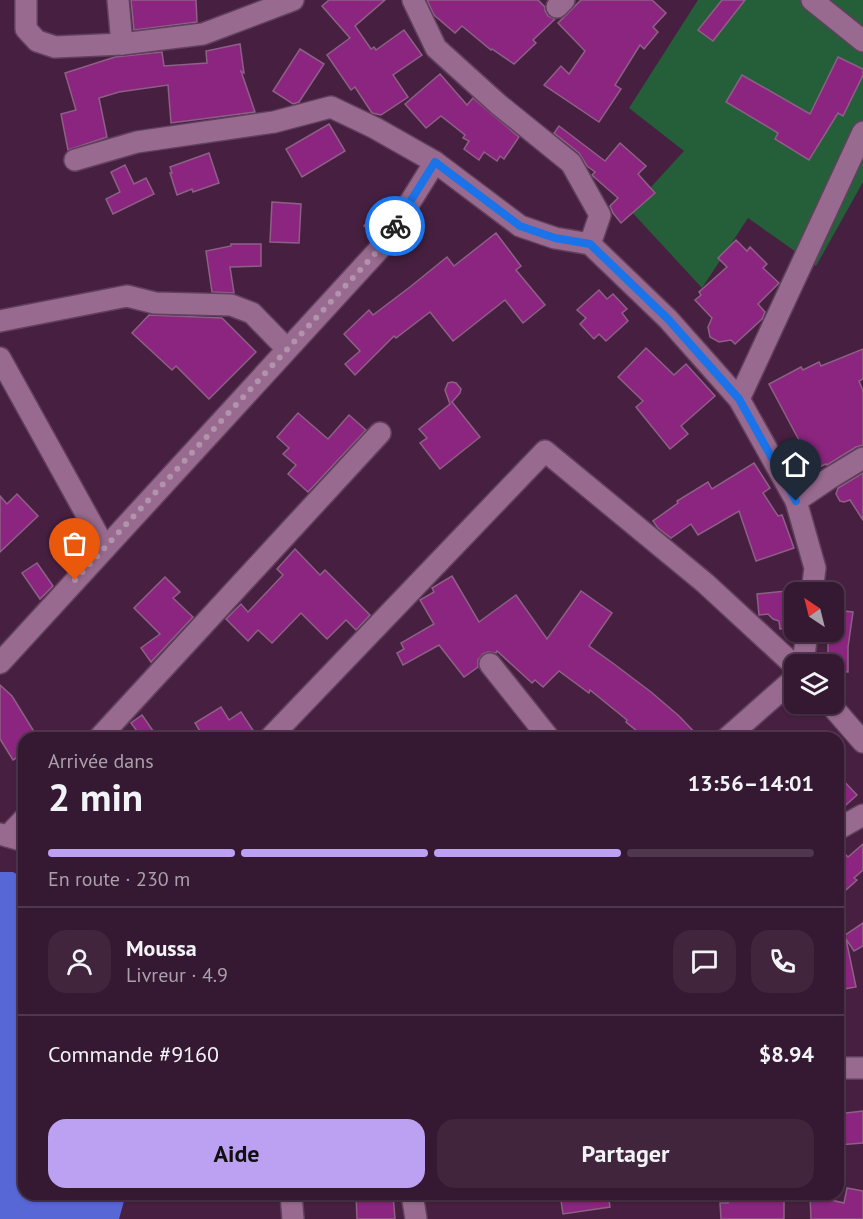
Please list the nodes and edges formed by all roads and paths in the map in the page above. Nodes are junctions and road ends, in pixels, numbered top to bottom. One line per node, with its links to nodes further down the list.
1 (26, 0): 7 (street)
2 (118, 0): 7 (street)
3 (412, 0): 11 (street)
4 (812, 0): 6 (street)
5 (289, 1): 7 (street)
6 (863, 41)
7 (122, 44)
8 (863, 132): 15 (street)
9 (75, 160): 10 (street)
10 (435, 162): 11 (street); 13 (street)
11 (590, 244): 15 (street)
12 (0, 321): 13 (street)
13 (287, 349): 19 (street)
14 (0, 358): 19 (street)
15 (739, 399): 18 (street)
16 (380, 433): 26 (street)
17 (863, 458): 18 (street)
18 (796, 501): 20 (street)
19 (105, 548): 22 (street)
20 (813, 582)
21 (784, 656): 27 (street)
22 (0, 663)
23 (490, 664): 28 (street)
24 (784, 688): 29 (street)
25 (839, 714): 30 (street)
26 (105, 732)
27 (276, 732)
28 (544, 732)
29 (734, 732)
30 (863, 742)
31 (863, 815): 32 (street)
32 (844, 826)
33 (844, 1068): 34 (street)
34 (863, 1068)
35 (292, 1200): 37 (street)
36 (413, 1200): 38 (street)
37 (294, 1219)
38 (416, 1219)

